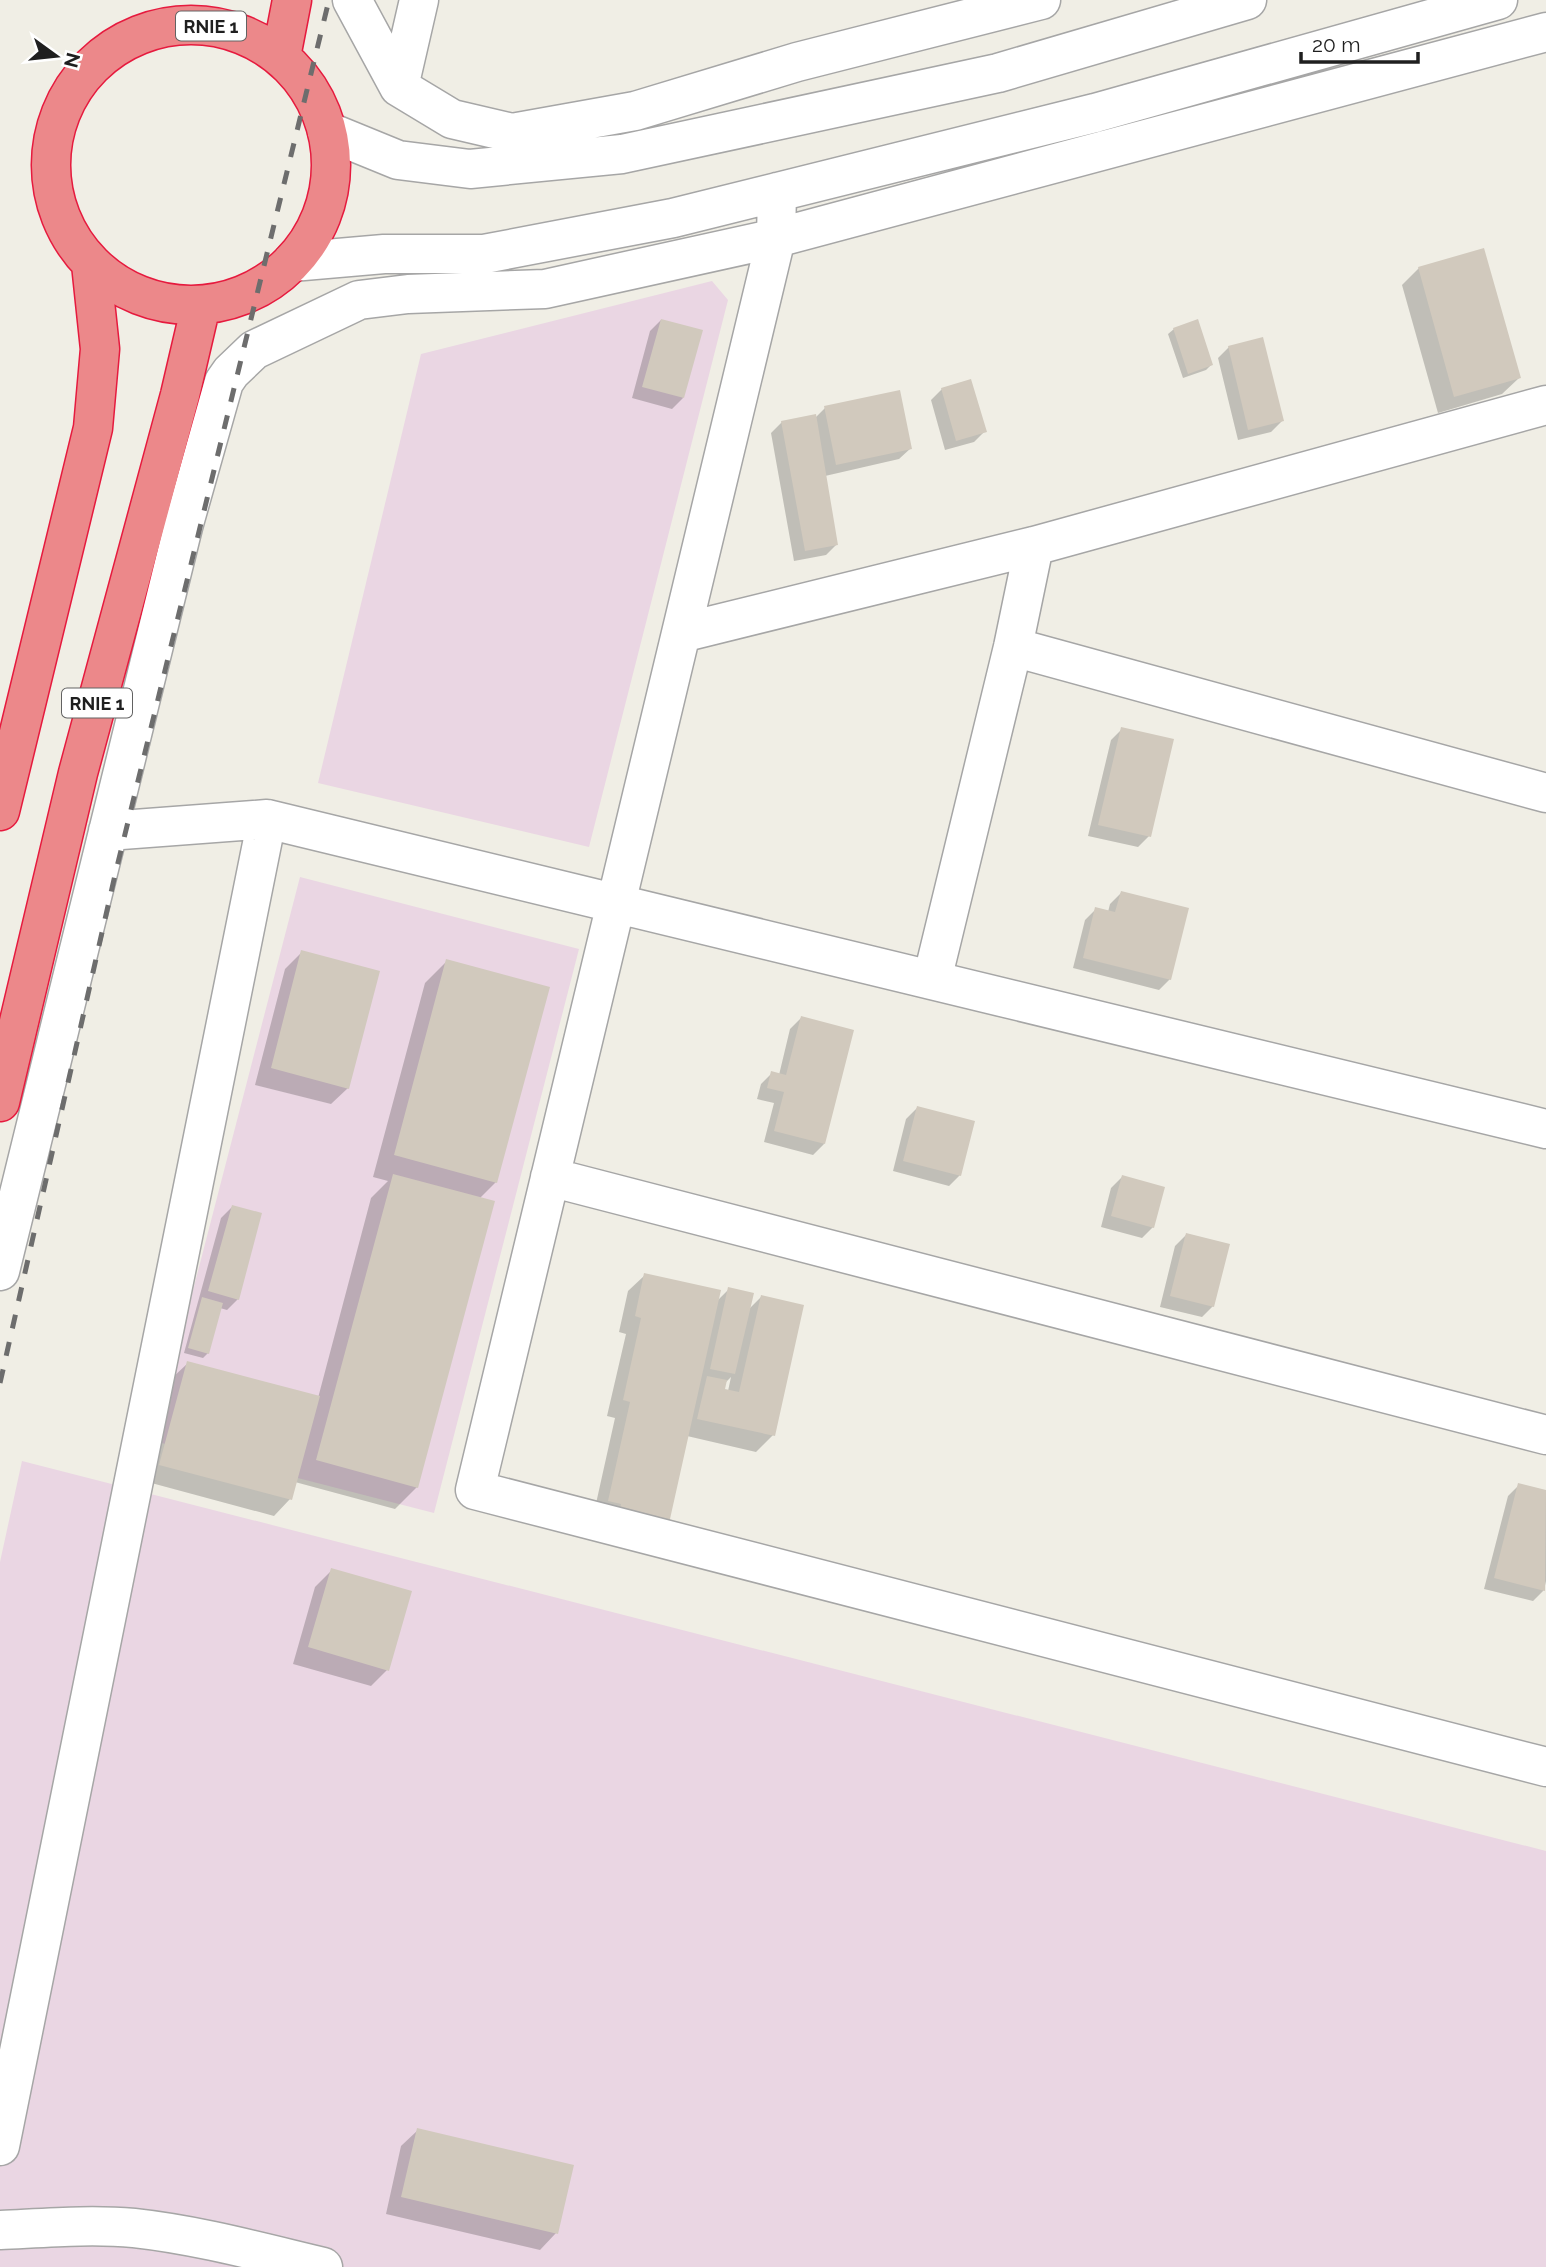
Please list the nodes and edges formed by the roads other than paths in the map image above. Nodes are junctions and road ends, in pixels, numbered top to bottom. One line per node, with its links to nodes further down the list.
1 (161, 0): 9 (highway, RNIE 1)
2 (292, 0): 10 (highway)
3 (352, 0): 11 (street)
4 (419, 0): 11 (street)
5 (1041, 0): 11 (street)
6 (1247, 0): 12 (street)
7 (1498, 0): 13 (street)
8 (1546, 32): 14 (street)
9 (138, 34): 10 (highway, RNIE 1); 16 (highway, RNIE 1)
10 (281, 57): 12 (highway, RNIE 1)
11 (398, 88)
12 (327, 131): 15 (highway, RNIE 1)
13 (777, 192): 14 (street); 15 (street)
14 (776, 238): 20 (street); 25 (street)
15 (292, 262): 17 (highway, RNIE 1)
16 (91, 264): 17 (highway, RNIE 1); 23 (highway)
17 (201, 305): 28 (highway, RNIE 1)
18 (1546, 405): 19 (street)
19 (1034, 546): 20 (street); 21 (street)
20 (681, 633): 26 (street)
21 (1013, 647): 22 (street); 27 (street)
22 (1546, 793)
23 (0, 811)
24 (267, 820): 25 (street); 26 (street); 34 (street)
25 (108, 831): 31 (street)
26 (616, 904): 27 (street); 30 (street)
27 (932, 980): 29 (street)
28 (0, 1102)
29 (1546, 1129)
30 (551, 1177): 32 (street); 33 (street)
31 (0, 1272)
32 (1546, 1435)
33 (1546, 1767)
34 (0, 2146)
35 (0, 2230): 36 (street)
36 (323, 2267)

